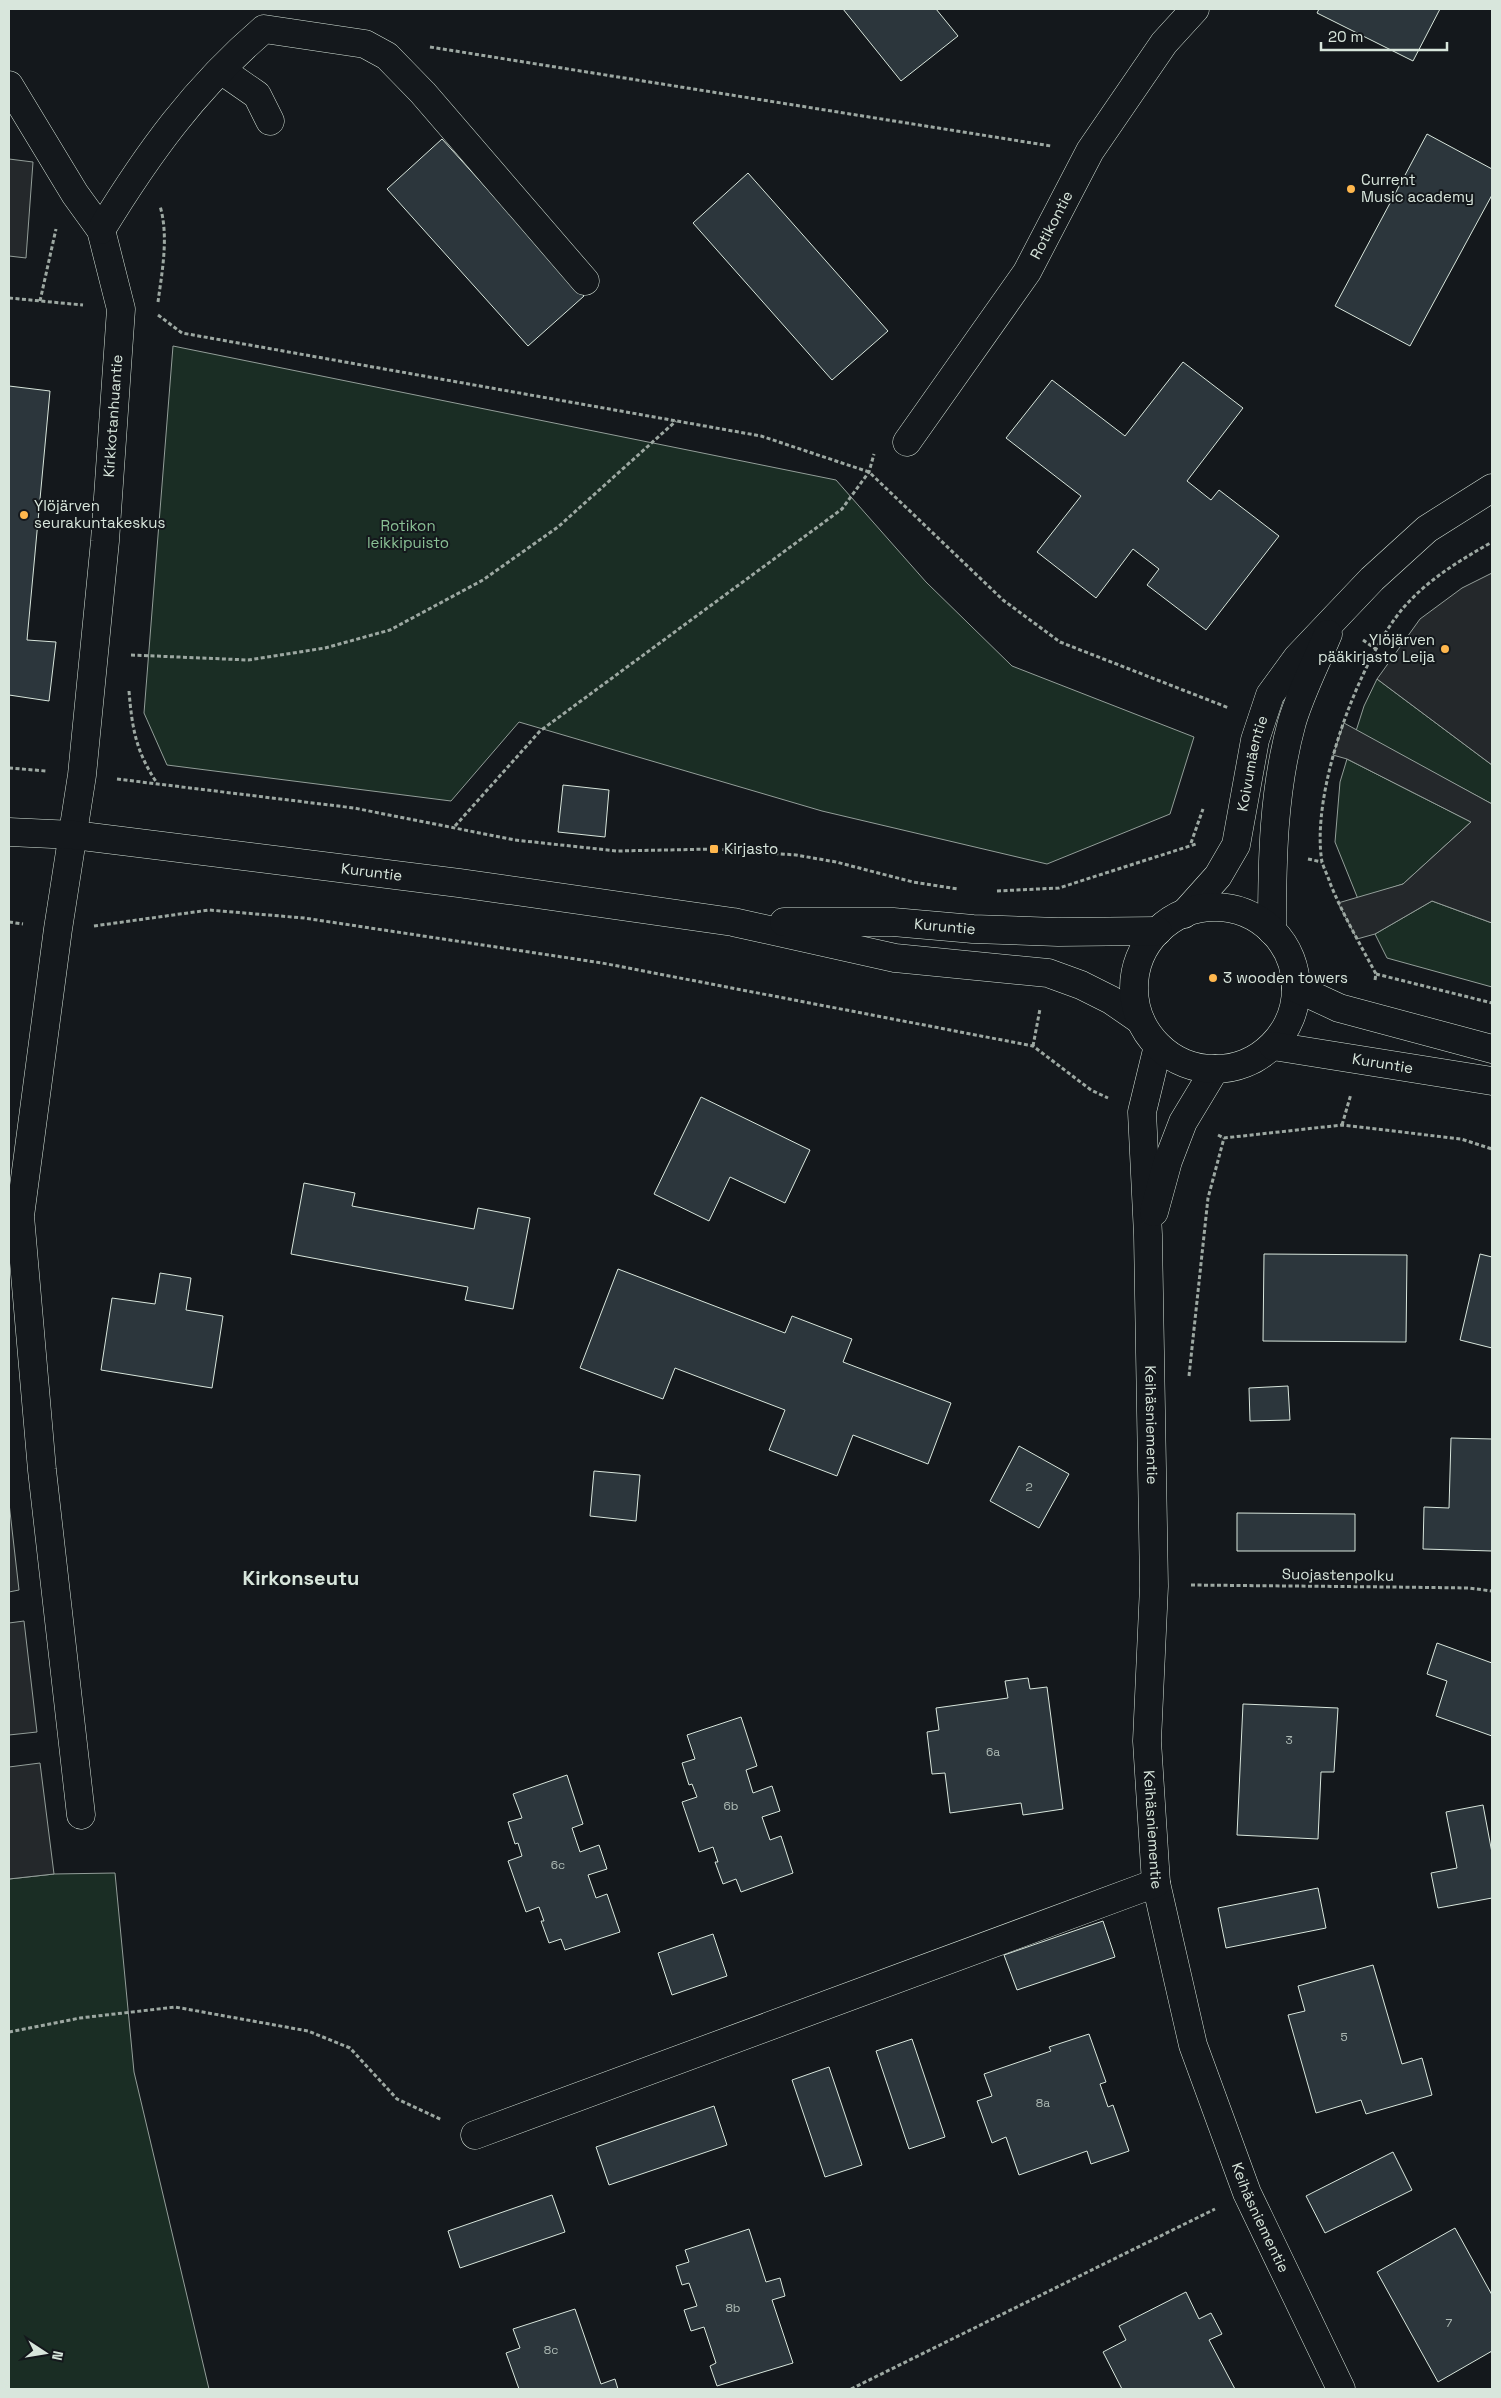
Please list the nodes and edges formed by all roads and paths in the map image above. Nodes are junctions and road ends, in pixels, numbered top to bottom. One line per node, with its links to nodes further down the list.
1 (1194, 9): 12 (street, Rotikontie)
2 (429, 47): 6 (path)
3 (221, 70): 5 (street); 7 (street); 8 (street)
4 (9, 85): 7 (street, Kirkkotanhuantie)
5 (270, 120)
6 (1052, 146)
7 (101, 230): 10 (street, Kirkkotanhuantie)
8 (585, 281)
9 (9, 298): 10 (path)
10 (121, 309): 11 (path); 20 (street, Kirkkotanhuantie)
11 (677, 421): 13 (path); 17 (path)
12 (907, 442)
13 (869, 472): 18 (path); 21 (path)
14 (1492, 488): 16 (street, Koivumäentie)
15 (1492, 542): 34 (path)
16 (1334, 619): 24 (street, Koivumäentie); 32 (street, Koivumäentie)
17 (127, 655)
18 (1238, 711)
19 (9, 768): 20 (path)
20 (82, 775): 21 (path); 23 (street, Kirkkotanhuantie)
21 (454, 826): 25 (path)
22 (9, 832): 23 (street, Kuruntie)
23 (74, 835): 29 (street, Kuruntie); 30 (street, Kirkkotanhuantie)
24 (1236, 846): 26 (path); 27 (street, Koivumäentie)
25 (965, 890)
26 (992, 891)
27 (1184, 914): 31 (street); 32 (street)
28 (9, 922): 30 (path)
29 (732, 922): 31 (street, Kuruntie); 35 (street, Kuruntie)
30 (58, 929): 41 (path); 46 (street, Kirkkotanhuantie)
31 (1158, 931): 35 (street)
32 (1272, 931): 33 (street)
33 (1296, 988): 37 (street); 38 (street)
34 (1492, 1003)
35 (1140, 1020): 36 (street)
36 (1158, 1046): 39 (street); 41 (street, Keihäsniementie)
37 (1273, 1046): 39 (street); 40 (street, Kuruntie)
38 (1492, 1049)
39 (1216, 1070): 42 (street, Keihäsniementie)
40 (1492, 1081)
41 (1142, 1112): 45 (street, Keihäsniementie)
42 (1183, 1122): 43 (path); 45 (street, Keihäsniementie)
43 (1224, 1138): 44 (path); 48 (path)
44 (1492, 1149)
45 (1148, 1235): 52 (street, Keihäsniementie)
46 (28, 1304): 47 (street); 51 (street, Kirkkotanhuantie)
47 (9, 1330)
48 (1189, 1379)
49 (1184, 1585): 50 (path, Suojastenpolku)
50 (1492, 1591)
51 (80, 1814)
52 (1156, 1883): 54 (street); 55 (street, Keihäsniementie)
53 (9, 2032): 54 (path)
54 (475, 2135)
55 (1247, 2193): 56 (path); 57 (street, Keihäsniementie)
56 (851, 2389)
57 (1341, 2389)

